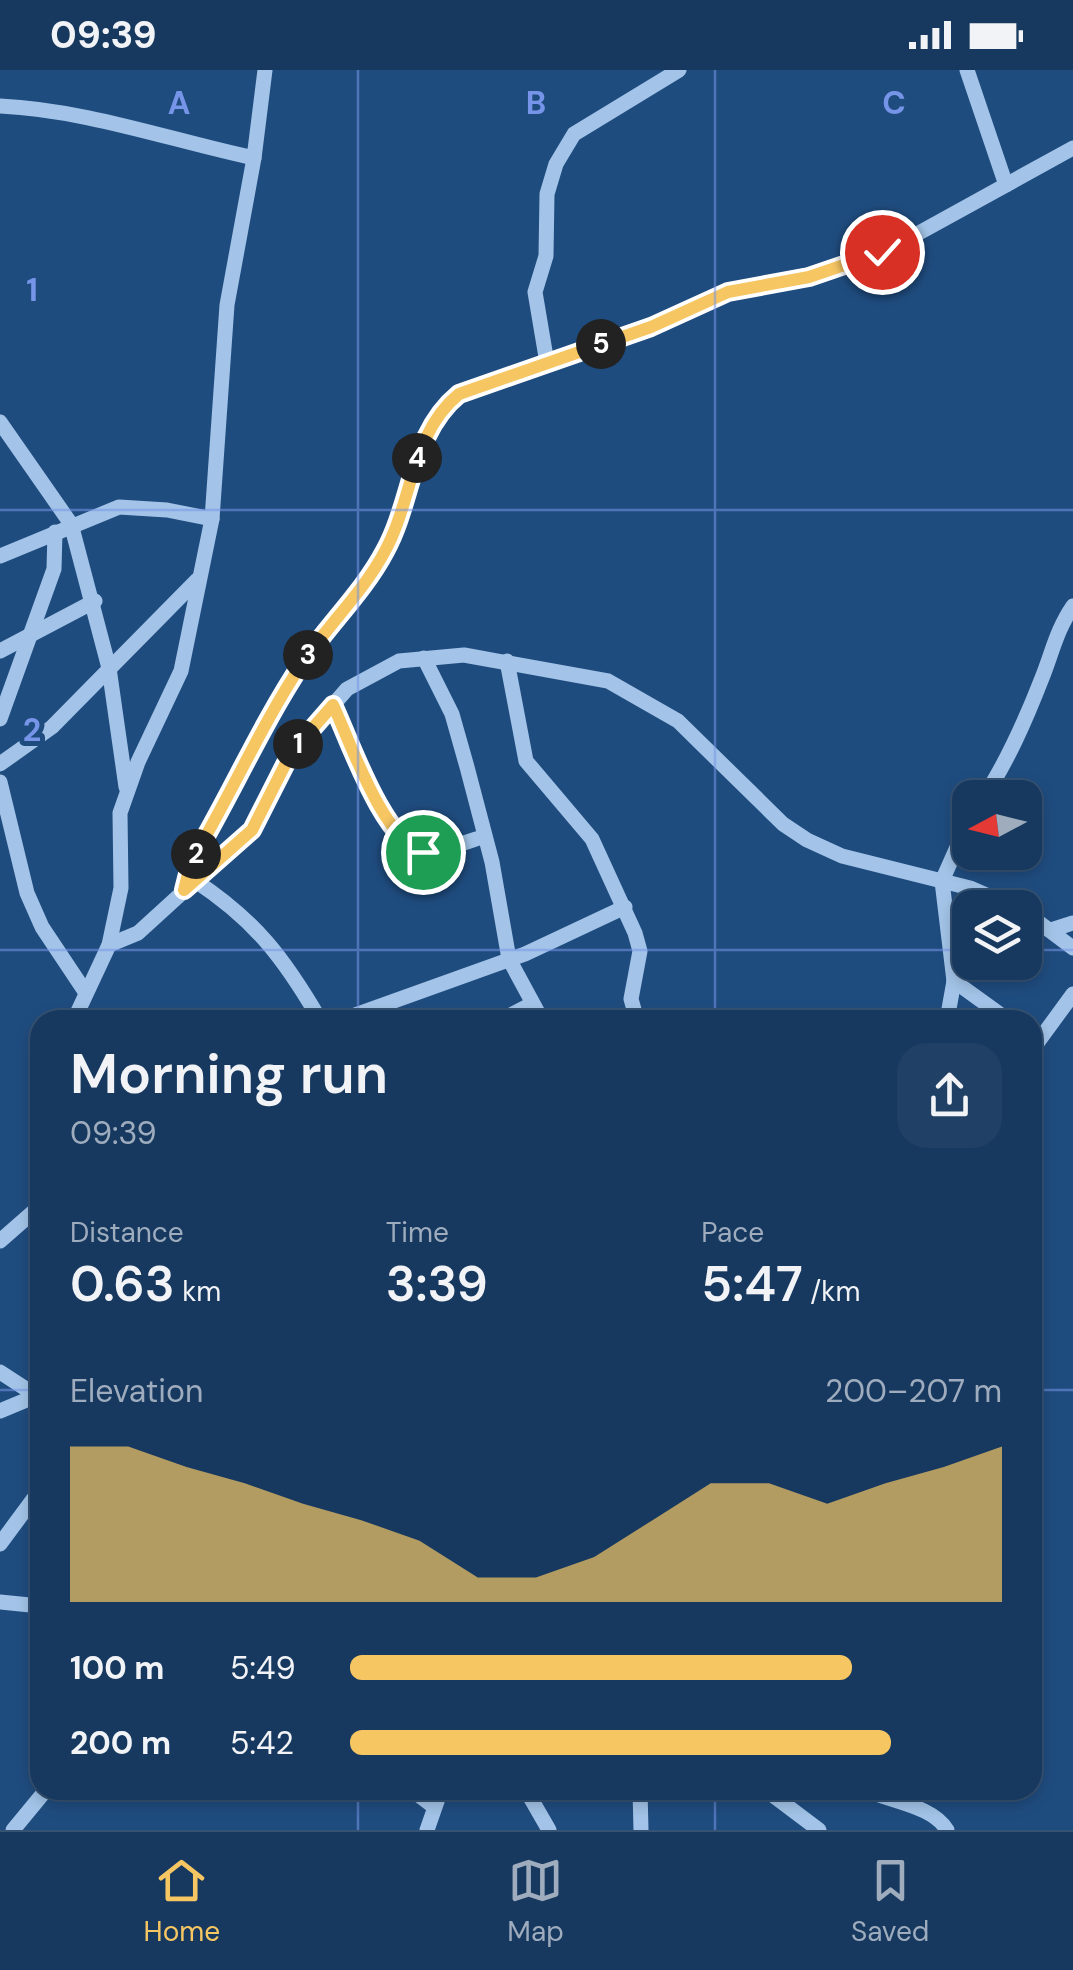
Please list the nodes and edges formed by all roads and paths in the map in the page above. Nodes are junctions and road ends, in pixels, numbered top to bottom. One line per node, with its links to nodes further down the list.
1 (265, 70): 6 (street)
2 (679, 70): 8 (street)
3 (966, 70): 7 (street)
4 (0, 106): 6 (street)
5 (1073, 148): 7 (street)
6 (254, 158): 10 (street)
7 (1006, 185): 8 (street)
8 (547, 363): 31 (street)
9 (0, 422): 11 (street)
10 (212, 519): 11 (street); 14 (street)
11 (70, 524): 12 (street); 15 (street)
12 (55, 532): 13 (street); 17 (street)
13 (0, 556)
14 (197, 580): 21 (street); 27 (street)
15 (95, 601): 17 (street); 21 (street)
16 (1073, 606): 25 (street)
17 (28, 634): 18 (street); 23 (street)
18 (0, 651)
19 (424, 658): 20 (street); 22 (street); 28 (street)
20 (507, 661): 30 (street); 33 (street)
21 (109, 668): 24 (street); 27 (street)
22 (333, 705): 28 (street); 31 (street)
23 (0, 719)
24 (0, 764)
25 (995, 780)
26 (0, 782): 41 (street)
27 (127, 791): 37 (street)
28 (483, 837): 39 (street)
29 (952, 858): 30 (street)
30 (942, 881): 32 (street); 40 (street)
31 (189, 886): 37 (street); 45 (street)
32 (967, 890)
33 (625, 907): 39 (street); 49 (street)
34 (1073, 923): 36 (street)
35 (1042, 924): 36 (street)
36 (1051, 930): 38 (street)
37 (110, 945): 41 (street)
38 (1073, 948)
39 (509, 959): 43 (street); 46 (street)
40 (954, 981): 50 (street); 51 (street)
41 (84, 990): 44 (street)
42 (1073, 994): 52 (street)
43 (532, 1004): 47 (street); 48 (street)
44 (77, 1010)
45 (314, 1010)
46 (369, 1010)
47 (520, 1010)
48 (536, 1010)
49 (634, 1010)
50 (949, 1010)
51 (994, 1010)
52 (1042, 1033)
53 (30, 1215): 54 (street)
54 (0, 1241)
55 (0, 1372): 56 (street)
56 (30, 1392)
57 (30, 1400): 58 (street)
58 (0, 1411)
59 (30, 1504): 60 (street)
60 (0, 1544)
61 (0, 1602): 62 (street)
62 (30, 1605)
63 (38, 1800): 71 (street)
64 (425, 1800): 70 (street)
65 (436, 1800): 70 (street)
66 (532, 1800): 73 (street)
67 (640, 1800): 74 (street)
68 (779, 1800): 75 (street)
69 (887, 1800): 76 (street)
70 (433, 1806): 72 (street)
71 (13, 1830)
72 (428, 1830)
73 (550, 1830)
74 (641, 1830)
75 (819, 1830)
76 (947, 1830)

